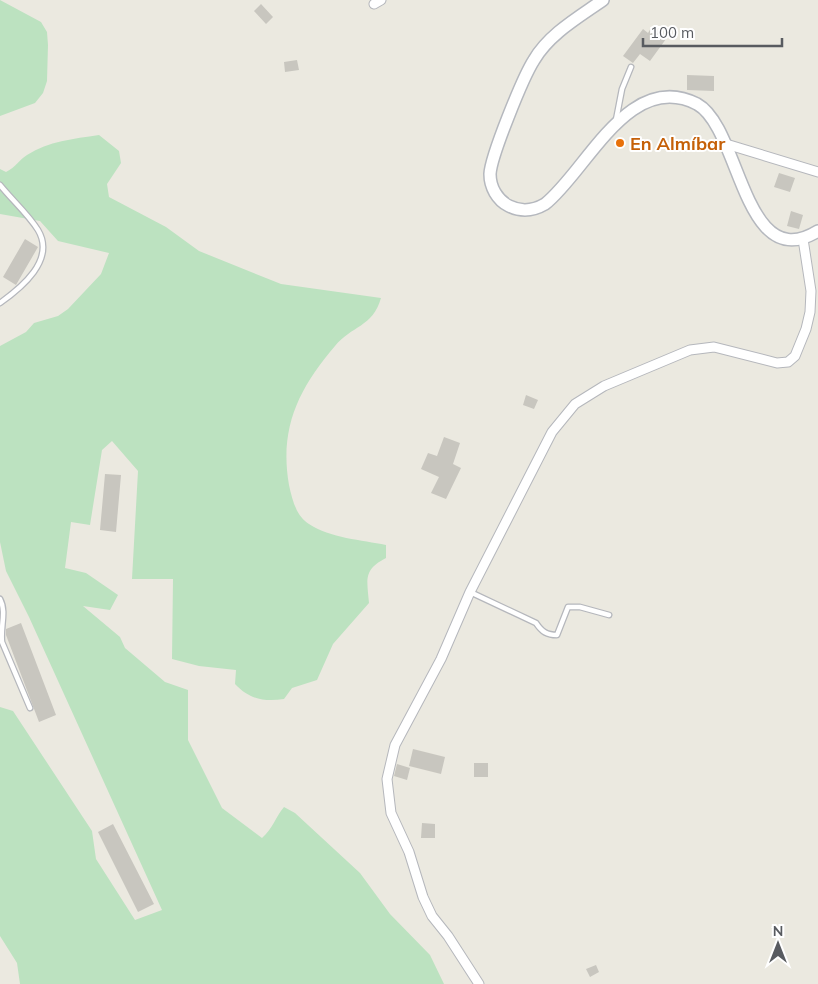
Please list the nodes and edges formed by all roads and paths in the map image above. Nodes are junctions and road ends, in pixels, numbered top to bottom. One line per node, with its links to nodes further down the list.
1 (603, 0): 3 (main road)
2 (631, 67): 3 (lane)
3 (616, 124): 4 (main road)
4 (726, 144): 5 (street); 8 (main road)
5 (818, 172)
6 (0, 185): 9 (lane)
7 (818, 231): 8 (main road)
8 (803, 239): 10 (street)
9 (0, 303)
10 (470, 592): 12 (lane); 14 (street)
11 (0, 599): 13 (lane)
12 (609, 616)
13 (30, 708)
14 (479, 984)

